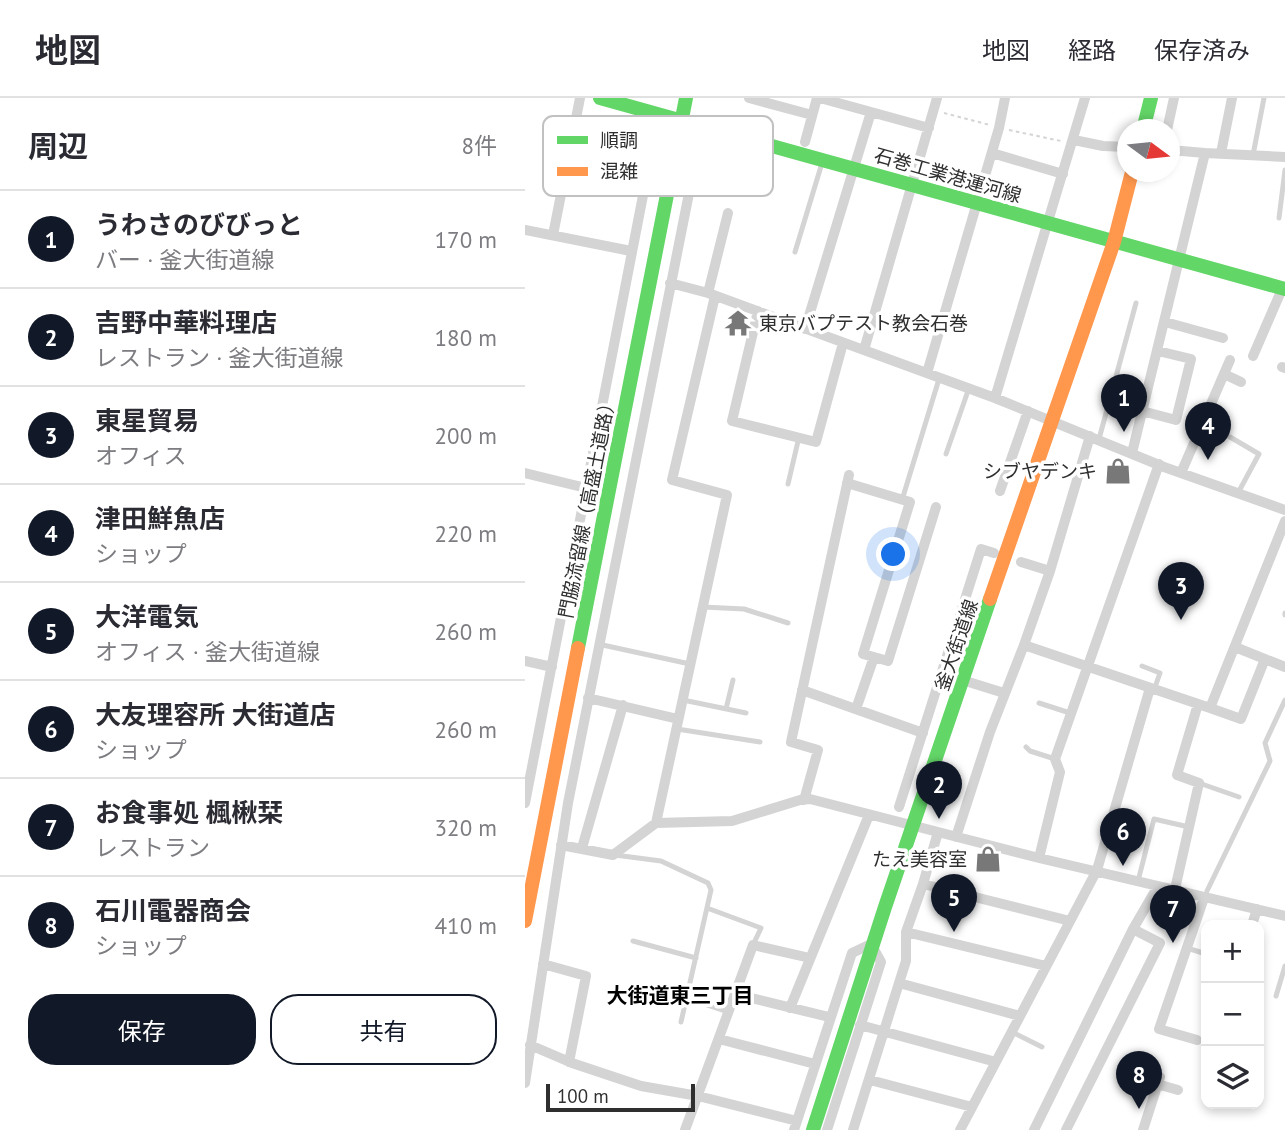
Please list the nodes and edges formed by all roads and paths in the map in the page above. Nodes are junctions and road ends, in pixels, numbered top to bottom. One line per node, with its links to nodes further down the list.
1 (580, 98): 15 (street)
2 (600, 98): 16 (street, 石巻工業港運河線)
3 (686, 98): 17 (street, 門脇流留線（高盛土道路）)
4 (749, 98): 14 (street)
5 (818, 98): 13 (street); 14 (street)
6 (937, 98): 20 (street)
7 (1005, 98): 26 (street)
8 (1083, 98): 21 (street)
9 (1151, 98): 18 (street)
10 (1174, 98): 19 (street)
11 (1232, 98): 28 (street)
12 (1264, 98): 29 (lane)
13 (871, 112): 20 (street); 32 (street)
14 (812, 114): 22 (street)
15 (576, 116)
16 (667, 116)
17 (683, 116)
18 (1146, 119)
19 (1169, 119)
20 (929, 128): 36 (street)
21 (1074, 140): 24 (street); 34 (street)
22 (805, 142)
23 (773, 146): 31 (street, 石巻工業港運河線)
24 (1117, 147)
25 (1180, 151): 27 (street)
26 (992, 153): 34 (street); 41 (street)
27 (1205, 153): 28 (street); 50 (street)
28 (1221, 153): 29 (street)
29 (1253, 155): 30 (street)
30 (1285, 157)
31 (823, 160): 32 (street, 石巻工業港運河線); 49 (lane)
32 (854, 169): 36 (street, 石巻工業港運河線); 57 (street)
33 (1285, 170): 43 (lane)
34 (1063, 174): 44 (street)
35 (1129, 182): 47 (street, 釜大街道線)
36 (912, 185): 41 (street, 石巻工業港運河線); 60 (street)
37 (561, 196): 46 (street)
38 (642, 196): 48 (street)
39 (667, 196): 152 (street, 門脇流留線（高盛土道路）)
40 (690, 196): 51 (street)
41 (977, 203): 44 (street, 石巻工業港運河線); 64 (street)
42 (728, 213): 53 (street)
43 (1279, 218)
44 (1047, 223): 47 (street, 石巻工業港運河線); 69 (street)
45 (525, 230): 46 (street)
46 (553, 235): 48 (street)
47 (1114, 242): 50 (street, 石巻工業港運河線); 72 (street, 釜大街道線)
48 (631, 251): 82 (street)
49 (795, 252)
50 (1179, 260): 52 (street, 石巻工業港運河線); 56 (street)
51 (670, 283): 53 (street); 94 (street)
52 (1284, 289): 62 (street)
53 (712, 294): 55 (street); 92 (street)
54 (1136, 303): 75 (lane)
55 (758, 312): 57 (street); 74 (street)
56 (1165, 322): 58 (street); 61 (street)
57 (805, 329): 59 (street)
58 (1223, 338)
59 (843, 343): 60 (street); 74 (street)
60 (864, 350): 64 (street)
61 (1158, 351): 71 (street); 71 (street)
62 (1253, 356)
63 (1230, 360): 65 (street)
64 (927, 373): 66 (street)
65 (1224, 374): 67 (street); 80 (street)
66 (940, 378): 68 (street); 85 (lane)
67 (1241, 382)
68 (968, 388): 69 (street); 77 (lane)
69 (995, 398): 70 (street)
70 (1028, 411): 72 (street); 83 (street)
71 (1142, 411): 76 (street)
72 (1053, 421): 75 (street); 107 (street, 釜大街道線)
73 (1230, 437): 84 (lane)
74 (799, 438): 81 (lane)
75 (1095, 438): 76 (street); 91 (street)
76 (1132, 453): 78 (street)
77 (946, 454)
78 (1159, 464): 80 (street); 104 (street)
79 (525, 473): 82 (street)
80 (1181, 473): 84 (street)
81 (788, 484)
82 (586, 488): 102 (street)
83 (1000, 491)
84 (1238, 494): 87 (street)
85 (902, 500): 97 (street); 109 (street)
86 (936, 507): 97 (street)
87 (1285, 510)
88 (1285, 521): 96 (street)
89 (994, 553): 105 (street)
90 (1021, 562): 91 (street)
91 (1050, 570): 95 (street)
92 (703, 607): 93 (lane); 100 (street)
93 (787, 623)
94 (599, 644): 100 (lane); 111 (street)
95 (1024, 645): 104 (street); 110 (street)
96 (1235, 648): 98 (street); 117 (street)
97 (874, 657): 119 (street)
98 (1265, 659): 103 (street); 117 (street)
99 (525, 661): 102 (street)
100 (690, 664): 112 (street)
101 (1142, 666): 108 (lane)
102 (552, 667): 130 (street)
103 (1285, 667)
104 (1086, 668): 108 (street); 121 (street)
105 (943, 674): 107 (street); 123 (street)
106 (733, 680): 118 (lane)
107 (963, 682): 110 (street); 134 (street, 釜大街道線)
108 (1152, 689): 115 (street); 142 (street)
109 (802, 690): 119 (street); 129 (street)
110 (1004, 693): 137 (street)
111 (588, 698): 116 (street); 138 (street)
112 (683, 700): 118 (lane); 122 (street)
113 (1285, 700): 147 (lane)
114 (1039, 704): 121 (lane)
115 (1198, 704): 117 (street); 127 (street)
116 (623, 705): 122 (street); 139 (street)
117 (1210, 708)
118 (726, 709): 120 (lane)
119 (856, 709): 123 (street)
120 (746, 713)
121 (1070, 713): 126 (street)
122 (677, 724): 124 (lane); 133 (street)
123 (923, 733): 131 (street)
124 (760, 743)
125 (1026, 747): 126 (lane)
126 (1055, 759): 141 (street)
127 (1199, 783): 128 (lane); 135 (street)
128 (1239, 797)
129 (804, 800): 132 (street); 133 (street)
130 (525, 803)
131 (899, 807)
132 (869, 815): 134 (street); 162 (street)
133 (656, 822): 140 (street)
134 (913, 826): 136 (street); 157 (street, 釜大街道線)
135 (1189, 827): 143 (lane); 146 (street)
136 (938, 832): 137 (street); 144 (street)
137 (956, 836): 141 (street)
138 (561, 845): 139 (street); 163 (street)
139 (582, 848): 140 (street)
140 (613, 855): 148 (lane)
141 (1039, 858): 142 (street)
142 (1097, 870): 143 (street); 153 (street)
143 (1138, 881): 145 (street)
144 (923, 884): 153 (street); 155 (street)
145 (1158, 886): 146 (street); 154 (street)
146 (1175, 890): 147 (street)
147 (1206, 894): 149 (street); 159 (street)
148 (707, 908): 158 (lane); 161 (lane)
149 (1257, 909): 150 (street); 151 (street)
150 (1285, 916)
151 (1254, 920)
152 (525, 921)
153 (1070, 921): 164 (street)
154 (1133, 929): 197 (street); 198 (street)
155 (906, 932): 164 (street); 166 (street)
156 (633, 941): 161 (lane)
157 (871, 943): 173 (street); 175 (street); 193 (street, 釜大街道線)
158 (753, 945): 162 (street); 167 (street)
159 (1187, 948): 160 (lane); 179 (street)
160 (1201, 952)
161 (696, 958): 169 (lane)
162 (810, 958): 170 (street)
163 (543, 964): 180 (street); 182 (street)
164 (1045, 966): 172 (street)
165 (1285, 966): 168 (lane)
166 (899, 982): 172 (street); 176 (street)
167 (735, 994): 170 (street); 171 (street)
168 (1276, 996)
169 (686, 998): 171 (lane); 174 (lane)
170 (790, 1008): 173 (street)
171 (728, 1012): 178 (street)
172 (1020, 1016): 177 (street)
173 (829, 1017): 184 (street)
174 (681, 1022)
175 (860, 1025): 176 (street); 194 (street)
176 (886, 1031): 183 (street); 185 (street)
177 (1012, 1032): 181 (lane); 183 (street)
178 (719, 1039): 184 (street); 188 (street)
179 (1197, 1040)
180 (530, 1045): 182 (street); 186 (street)
181 (1042, 1046)
182 (569, 1062): 188 (street)
183 (996, 1062): 189 (street)
184 (815, 1064): 190 (street)
185 (870, 1080): 189 (street); 195 (street)
186 (525, 1083)
187 (1178, 1090): 191 (street)
188 (698, 1096): 190 (street); 192 (street)
189 (972, 1107): 196 (street)
190 (795, 1125)
191 (1143, 1128): 199 (street)
192 (685, 1130)
193 (813, 1130)
194 (827, 1130)
195 (853, 1130)
196 (960, 1130)
197 (1034, 1130)
198 (1066, 1130)
199 (1157, 1130)

